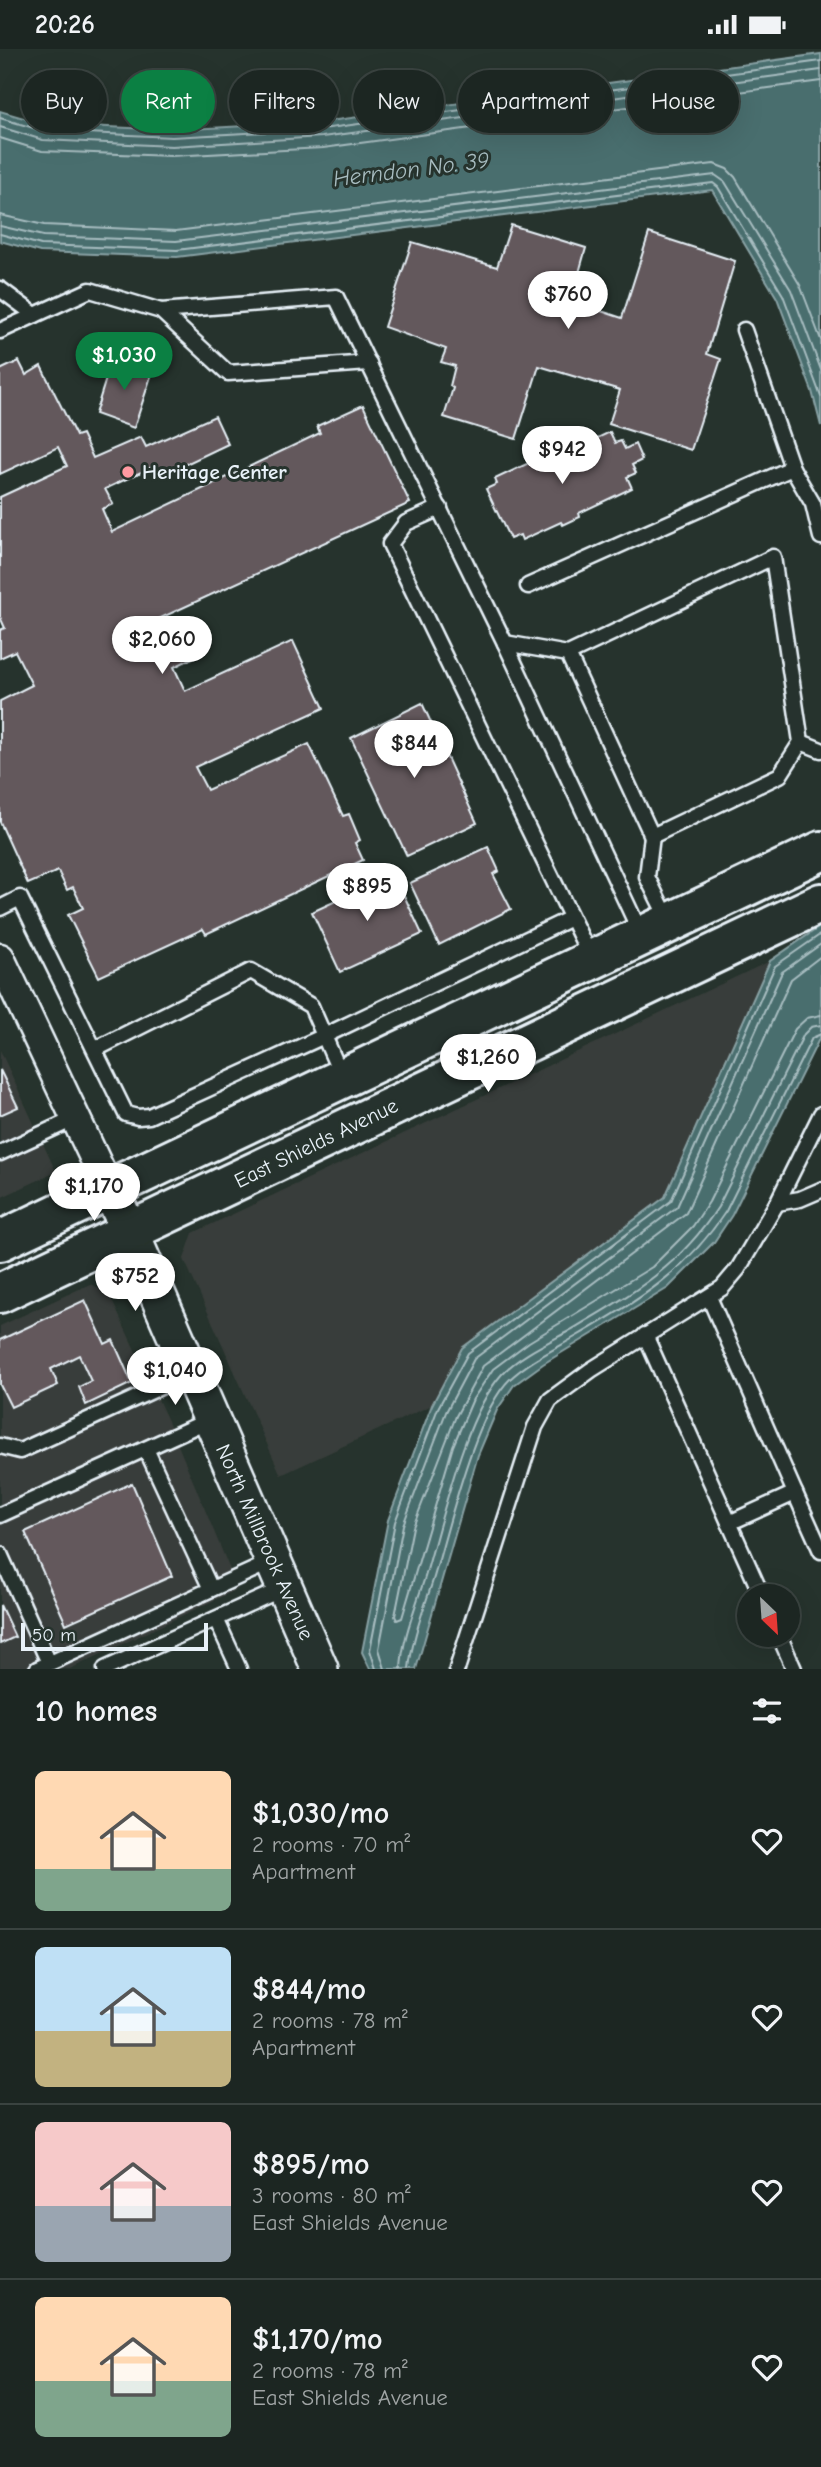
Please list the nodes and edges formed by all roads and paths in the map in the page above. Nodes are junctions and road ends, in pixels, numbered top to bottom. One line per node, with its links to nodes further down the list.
1 (0, 289): 3 (lane)
2 (162, 311): 3 (lane); 6 (lane); 6 (lane)
3 (35, 315): 5 (lane)
4 (744, 330): 7 (lane)
5 (0, 331)
6 (369, 363): 8 (lane)
7 (792, 468): 9 (lane); 10 (lane)
8 (440, 508): 11 (lane); 20 (lane)
9 (821, 537)
10 (528, 586)
11 (505, 643): 12 (lane); 21 (lane)
12 (568, 654): 13 (lane); 15 (lane)
13 (801, 742): 14 (lane); 15 (lane)
14 (821, 750)
15 (652, 836): 21 (lane)
16 (821, 851): 21 (main road)
17 (821, 875): 24 (main road)
18 (821, 903): 24 (main road, East Shields Avenue)
19 (0, 908): 27 (lane)
20 (572, 918): 23 (lane); 26 (lane)
21 (656, 931): 23 (main road)
22 (0, 958): 25 (street, North Millbrook Avenue)
23 (592, 961): 28 (main road)
24 (653, 982): 35 (main road, East Shields Avenue)
25 (7, 993): 30 (street, North Millbrook Avenue)
26 (324, 1036): 27 (lane); 27 (lane); 28 (lane)
27 (96, 1049)
28 (343, 1079): 32 (main road)
29 (821, 1114): 34 (lane)
30 (76, 1118): 31 (lane); 32 (street, North Millbrook Avenue)
31 (0, 1153)
32 (109, 1189): 35 (street, North Millbrook Avenue); 36 (main road)
33 (821, 1190): 34 (lane)
34 (777, 1203): 38 (lane)
35 (130, 1231): 37 (main road, East Shields Avenue); 40 (street, North Millbrook Avenue)
36 (0, 1241)
37 (0, 1293)
38 (709, 1297): 39 (lane); 44 (lane)
39 (645, 1335): 46 (lane); 58 (lane)
40 (191, 1373): 41 (street, North Millbrook Avenue); 42 (lane)
41 (211, 1419): 43 (lane); 49 (street, North Millbrook Avenue)
42 (0, 1446)
43 (146, 1449): 45 (lane); 51 (lane)
44 (795, 1493): 46 (lane); 47 (lane)
45 (0, 1515)
46 (729, 1523): 50 (lane)
47 (821, 1551)
48 (0, 1554): 54 (lane)
49 (279, 1574): 51 (lane); 52 (lane); 57 (street, North Millbrook Avenue)
50 (757, 1584)
51 (211, 1589): 54 (lane)
52 (216, 1619): 55 (lane); 56 (lane)
53 (784, 1647): 59 (lane)
54 (43, 1666)
55 (104, 1669)
56 (239, 1669)
57 (320, 1669)
58 (457, 1669)
59 (794, 1669)

